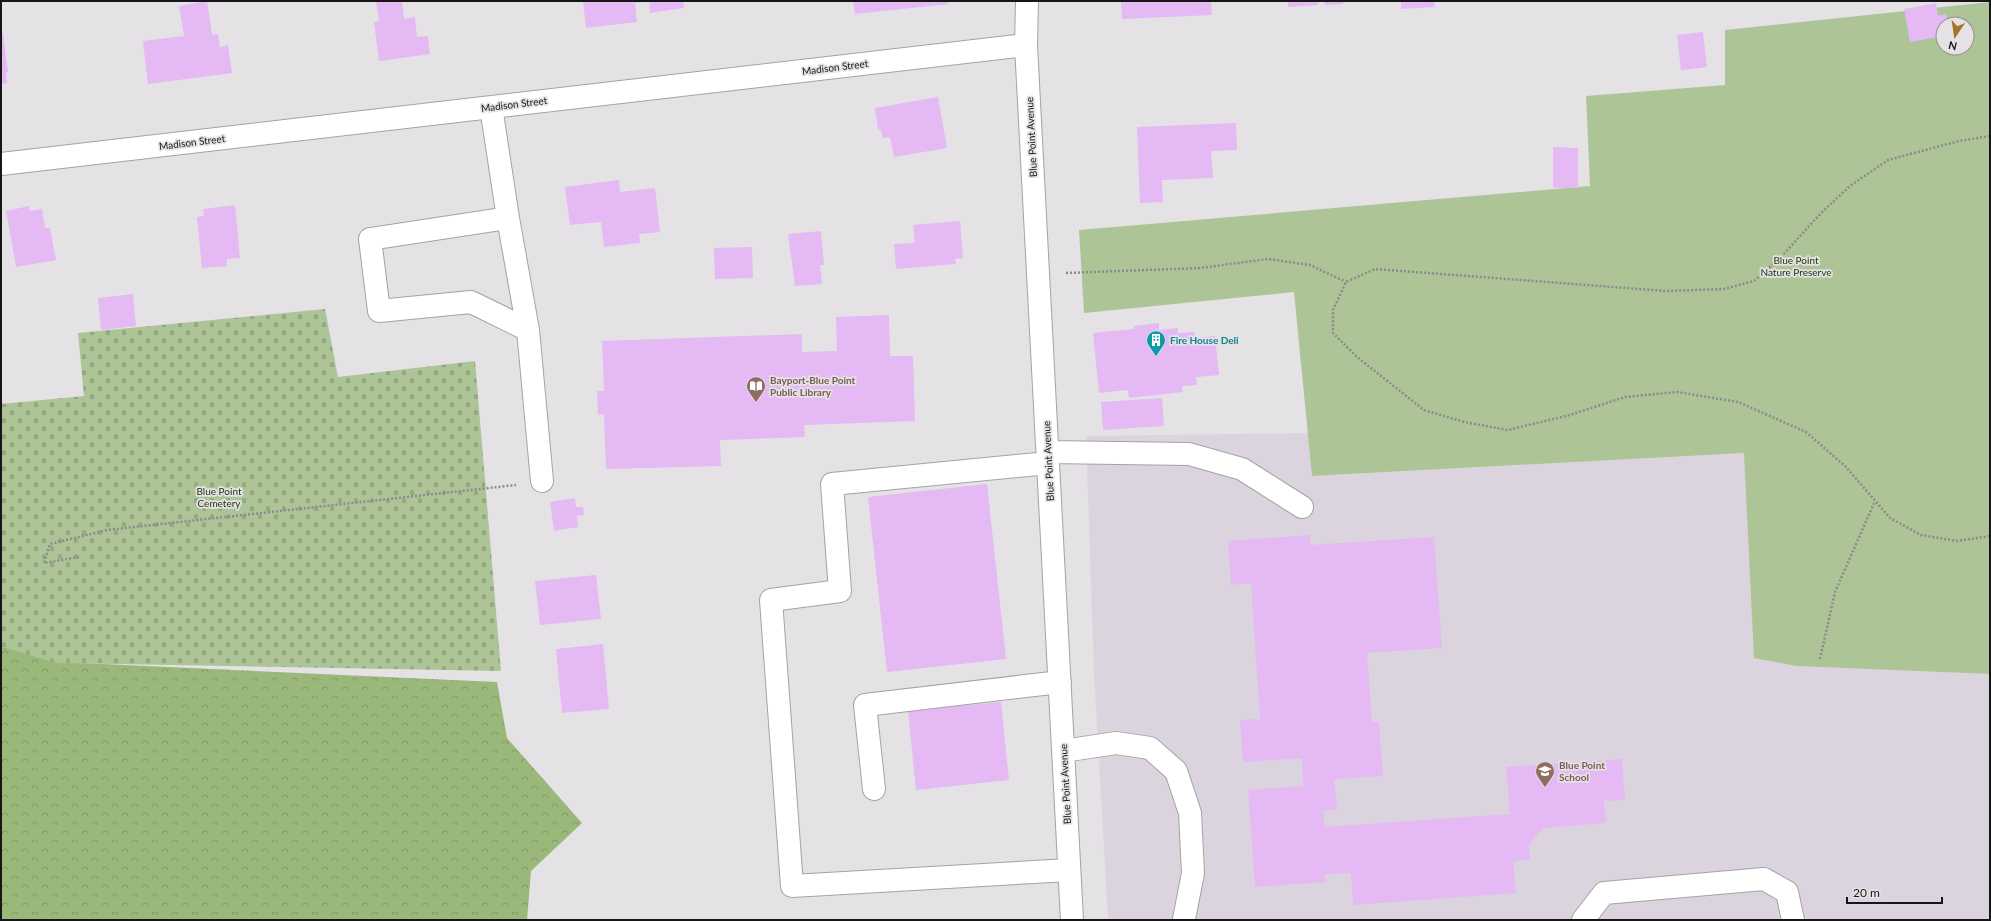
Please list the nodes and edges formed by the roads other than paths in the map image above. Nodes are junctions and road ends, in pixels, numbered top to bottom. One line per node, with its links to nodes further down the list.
1 (1027, 1): 2 (street, Blue Point Avenue)
2 (1026, 45): 3 (street, Madison Street); 7 (street, Blue Point Avenue)
3 (491, 107): 4 (street, Madison Street); 5 (street)
4 (1, 164)
5 (508, 218): 6 (street); 6 (street)
6 (528, 330): 8 (street)
7 (1048, 457): 9 (street); 10 (street, Blue Point Avenue); 13 (street)
8 (542, 481)
9 (1302, 507)
10 (1060, 682): 11 (street, Blue Point Avenue); 12 (street)
11 (1064, 751): 13 (street, Blue Point Avenue); 15 (street)
12 (874, 789)
13 (1070, 870): 14 (street, Blue Point Avenue)
14 (1072, 920)
15 (1182, 920)
16 (1583, 920): 17 (street)
17 (1793, 920)

